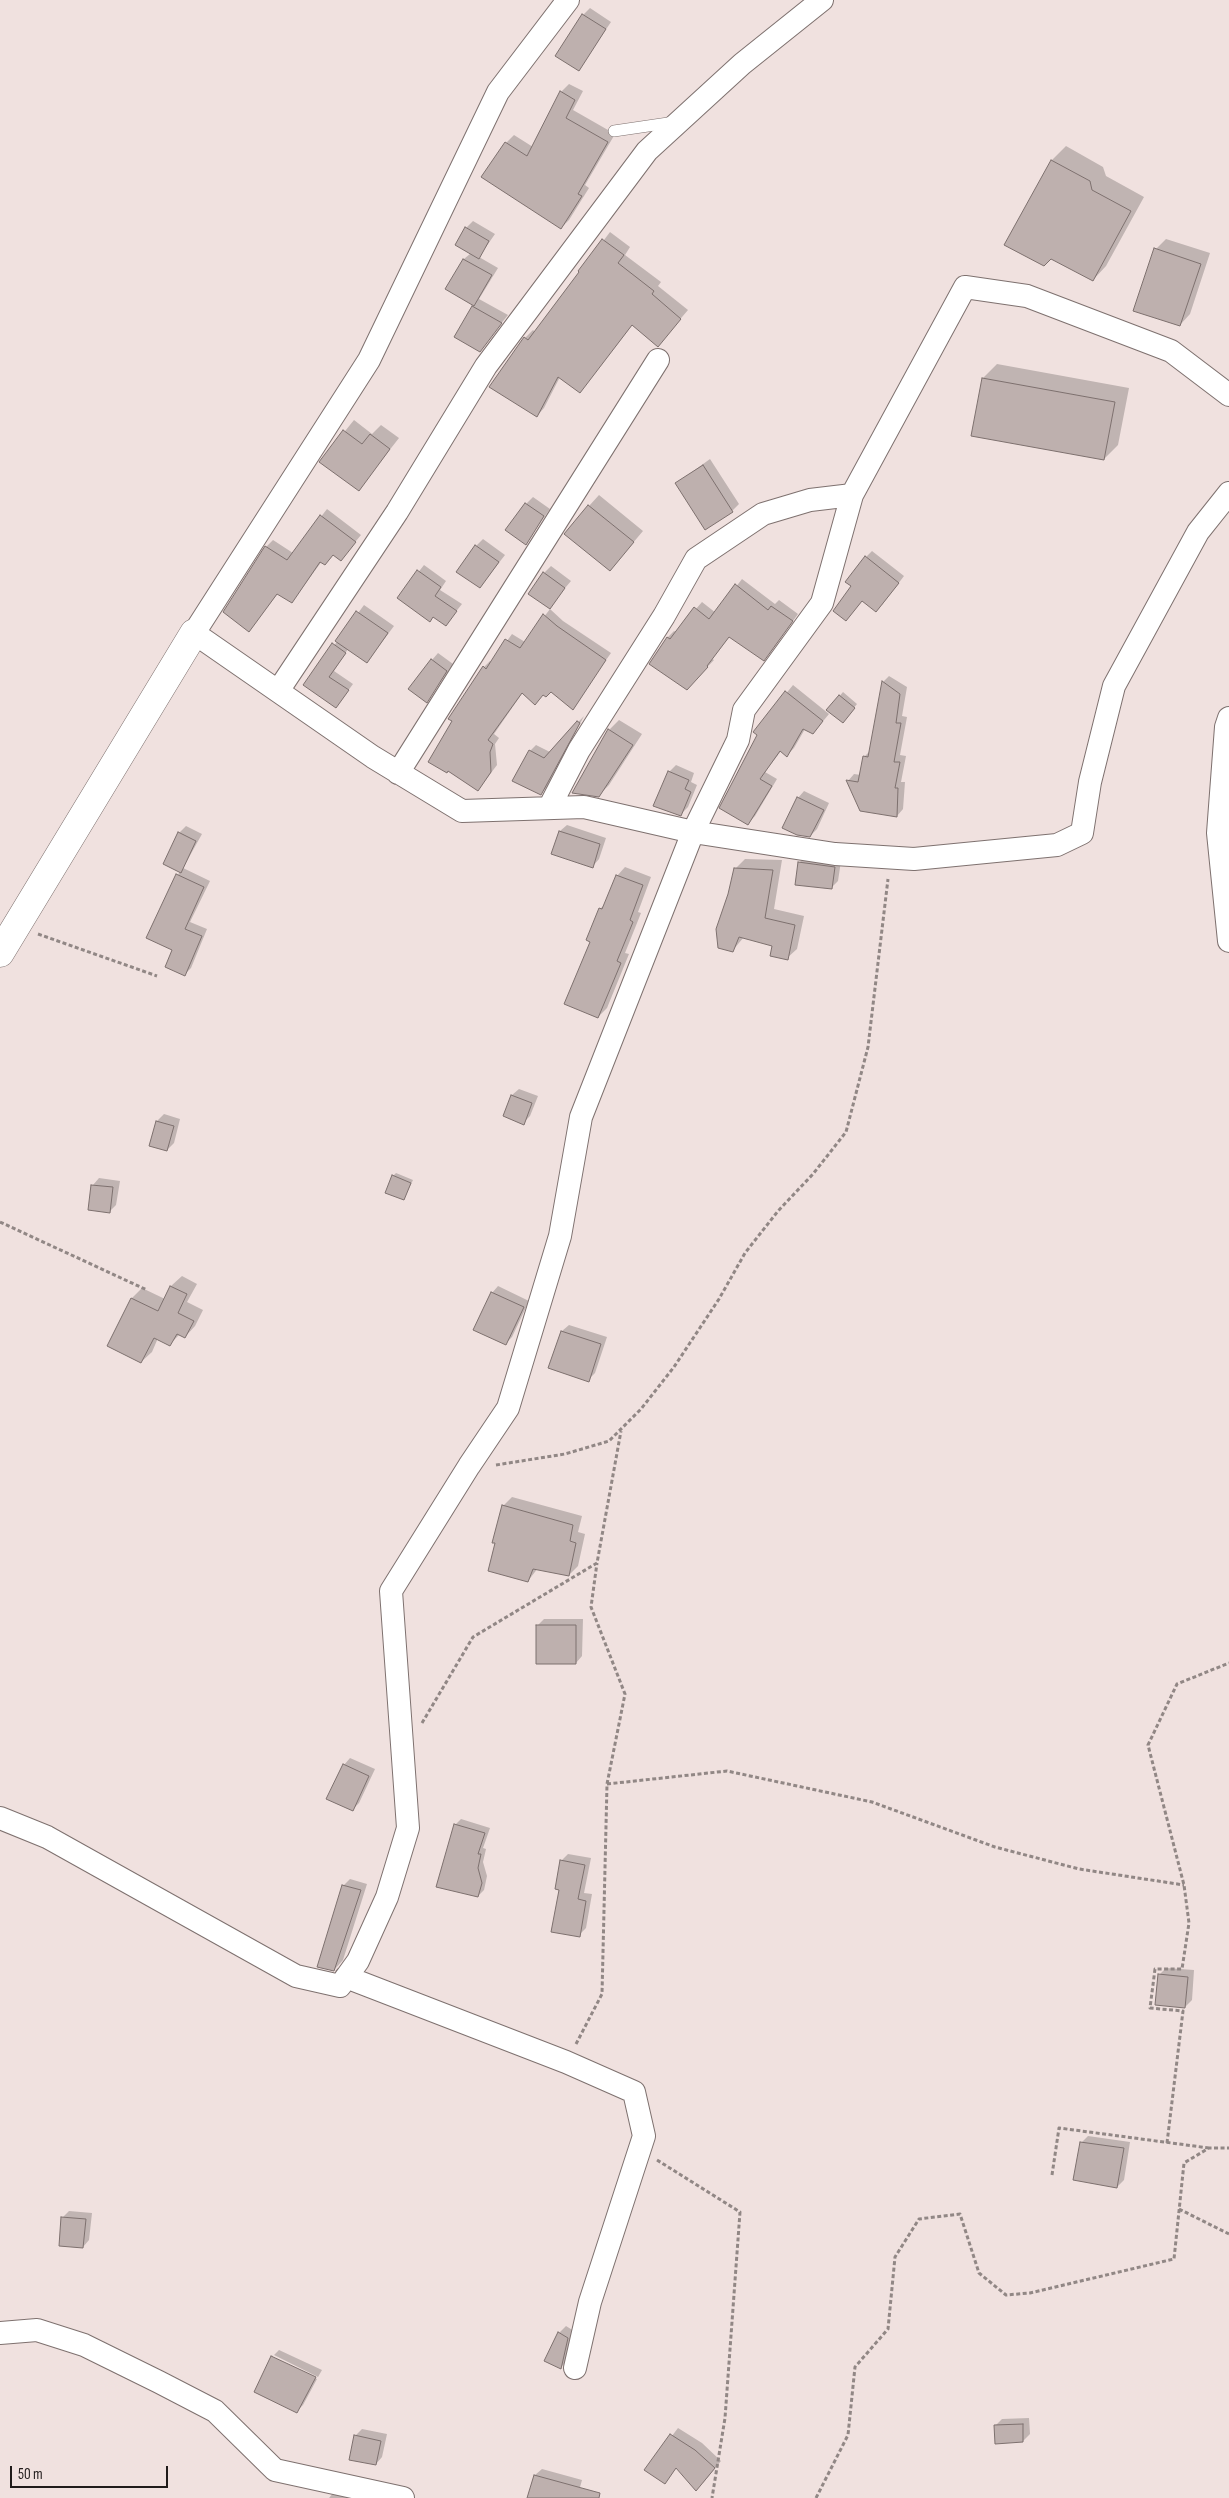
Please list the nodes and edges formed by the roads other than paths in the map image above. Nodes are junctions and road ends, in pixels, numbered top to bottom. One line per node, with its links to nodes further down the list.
1 (568, 0): 9 (street)
2 (822, 0): 3 (street)
3 (679, 122): 4 (lane); 10 (street)
4 (614, 131)
5 (658, 360): 12 (street)
6 (1229, 395): 8 (street)
7 (1229, 493): 14 (street)
8 (852, 495): 13 (street); 14 (street)
9 (194, 633): 10 (street); 16 (street)
10 (278, 690): 12 (street)
11 (1229, 718): 15 (street)
12 (398, 773): 13 (street)
13 (549, 808): 14 (street)
14 (693, 832): 18 (street)
15 (1229, 941)
16 (0, 954)
17 (0, 1818): 18 (street)
18 (346, 1977): 20 (street)
19 (0, 2333): 21 (street)
20 (575, 2368)
21 (403, 2498)

